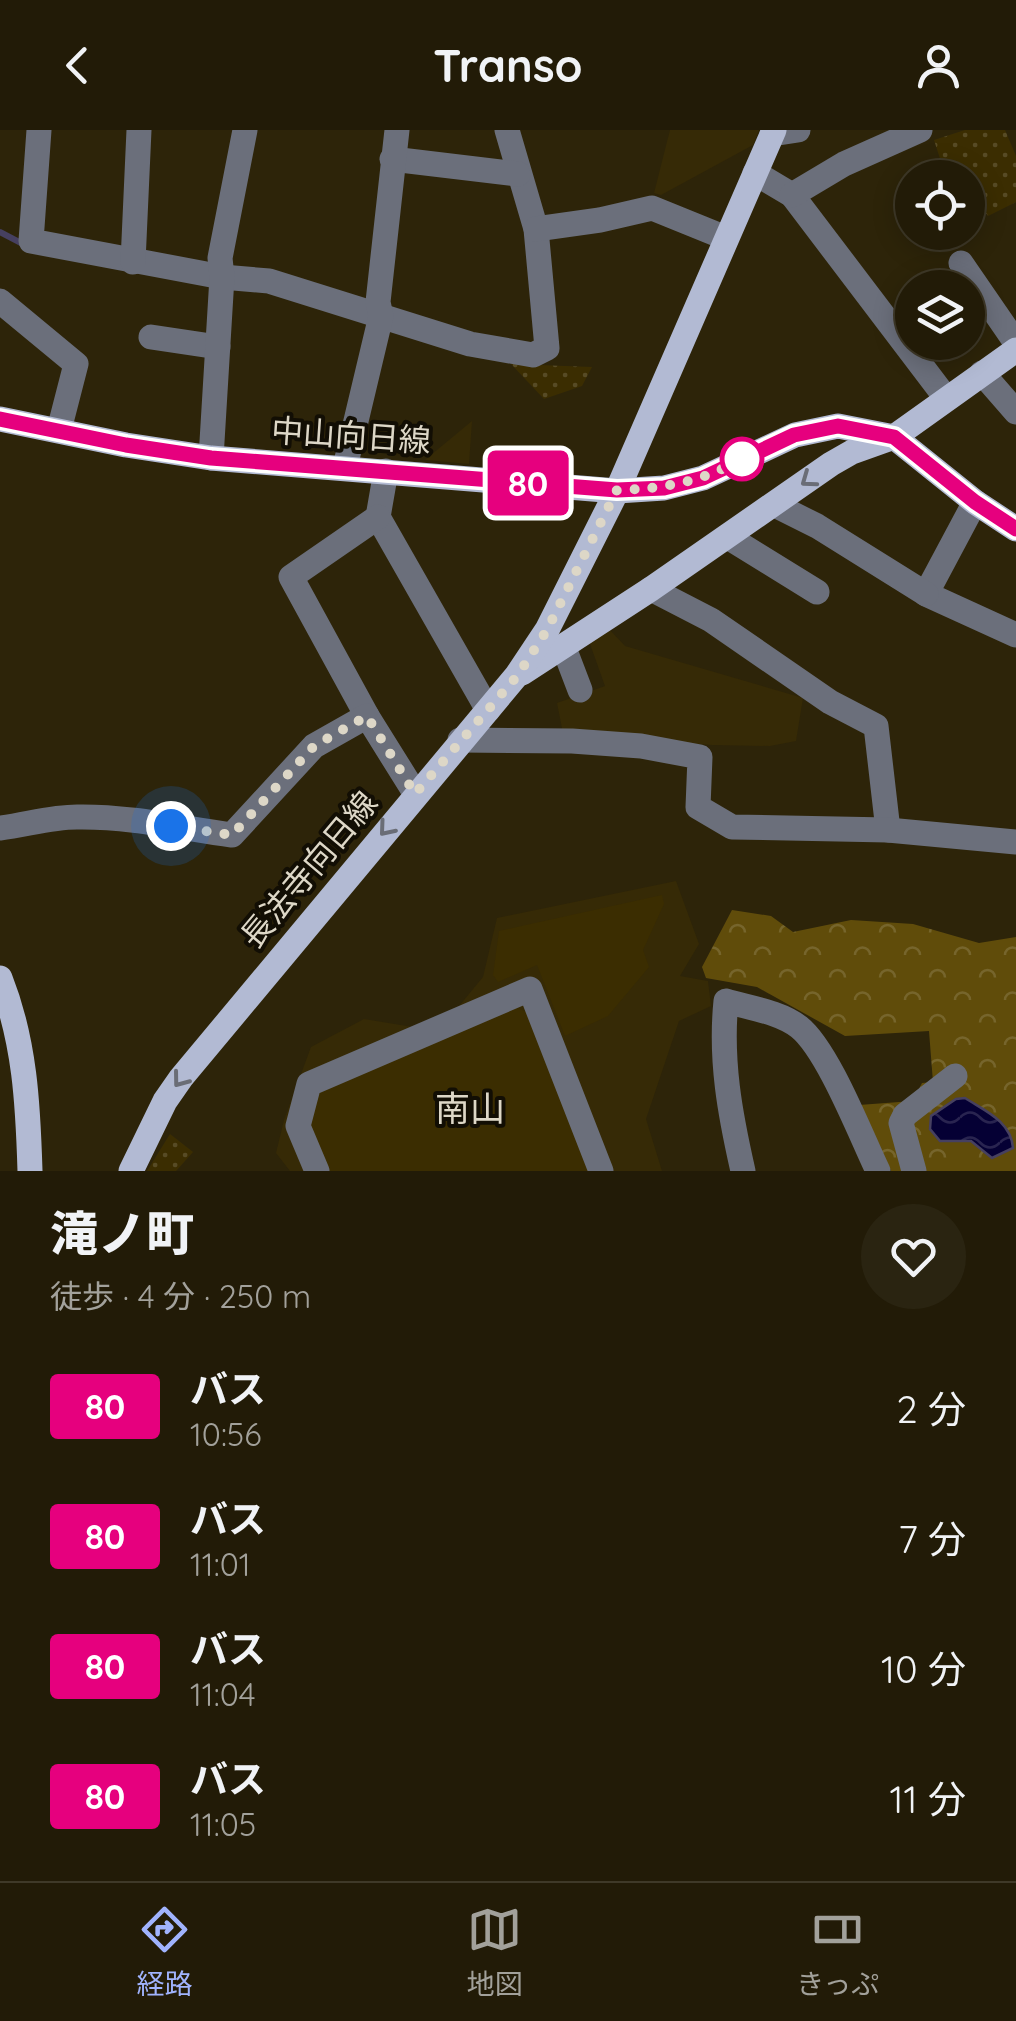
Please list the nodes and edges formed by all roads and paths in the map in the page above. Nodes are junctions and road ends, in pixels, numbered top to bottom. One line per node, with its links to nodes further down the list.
1 (39, 130): 15 (street)
2 (139, 130): 15 (street)
3 (244, 130): 17 (street)
4 (397, 130): 9 (street)
5 (508, 130): 10 (street)
6 (798, 130): 8 (street)
7 (920, 130): 12 (street)
8 (773, 132): 11 (main road, 長法寺向日線)
9 (392, 159): 10 (street); 19 (street)
10 (518, 174): 13 (street)
11 (755, 174): 12 (street); 14 (main road, 長法寺向日線)
12 (792, 195): 24 (street)
13 (536, 229): 14 (street); 19 (street)
14 (726, 238): 32 (main road, 長法寺向日線)
15 (132, 262): 17 (street)
16 (962, 262): 22 (street)
17 (222, 277): 19 (street); 21 (street)
18 (0, 302): 27 (street)
19 (380, 316): 30 (street)
20 (150, 337): 21 (street)
21 (218, 347): 29 (street)
22 (1016, 347): 23 (main road)
23 (982, 372): 24 (main road); 25 (street)
24 (946, 398): 28 (main road)
25 (1016, 412)
26 (0, 418): 27 (main road, 中山向日線)
27 (59, 430): 29 (main road, 中山向日線)
28 (894, 437): 32 (main road, 中山向日線); 33 (main road, 中山向日線); 34 (main road, one-way to 34)
29 (211, 458): 30 (main road, 中山向日線)
30 (345, 467): 31 (main road, 中山向日線)
31 (386, 471): 32 (main road, 中山向日線); 35 (street)
32 (617, 490): 43 (main road, 長法寺向日線)
33 (975, 502): 36 (main road, 中山向日線); 40 (street)
34 (775, 505): 37 (main road); 40 (street)
35 (378, 517): 45 (street); 46 (street)
36 (1016, 529)
37 (728, 537): 38 (main road); 39 (street)
38 (651, 589): 42 (main road); 50 (street)
39 (817, 592)
40 (926, 594): 41 (street)
41 (1016, 634)
42 (564, 648): 43 (main road); 44 (street)
43 (518, 675): 45 (main road, 長法寺向日線)
44 (580, 690)
45 (488, 710): 47 (main road, 長法寺向日線)
46 (367, 716): 48 (street); 49 (street)
47 (460, 740): 48 (main road, 長法寺向日線); 50 (street)
48 (415, 794): 57 (main road, 長法寺向日線, one-way to 57)
49 (0, 828)
50 (888, 830): 51 (street)
51 (1016, 842)
52 (0, 978): 56 (main road)
53 (412, 1020): 54 (street)
54 (389, 1050): 58 (street); 59 (street)
55 (955, 1076): 62 (street)
56 (30, 1171)
57 (131, 1171)
58 (317, 1171)
59 (600, 1171)
60 (743, 1171): 61 (street)
61 (878, 1171)
62 (914, 1171)

